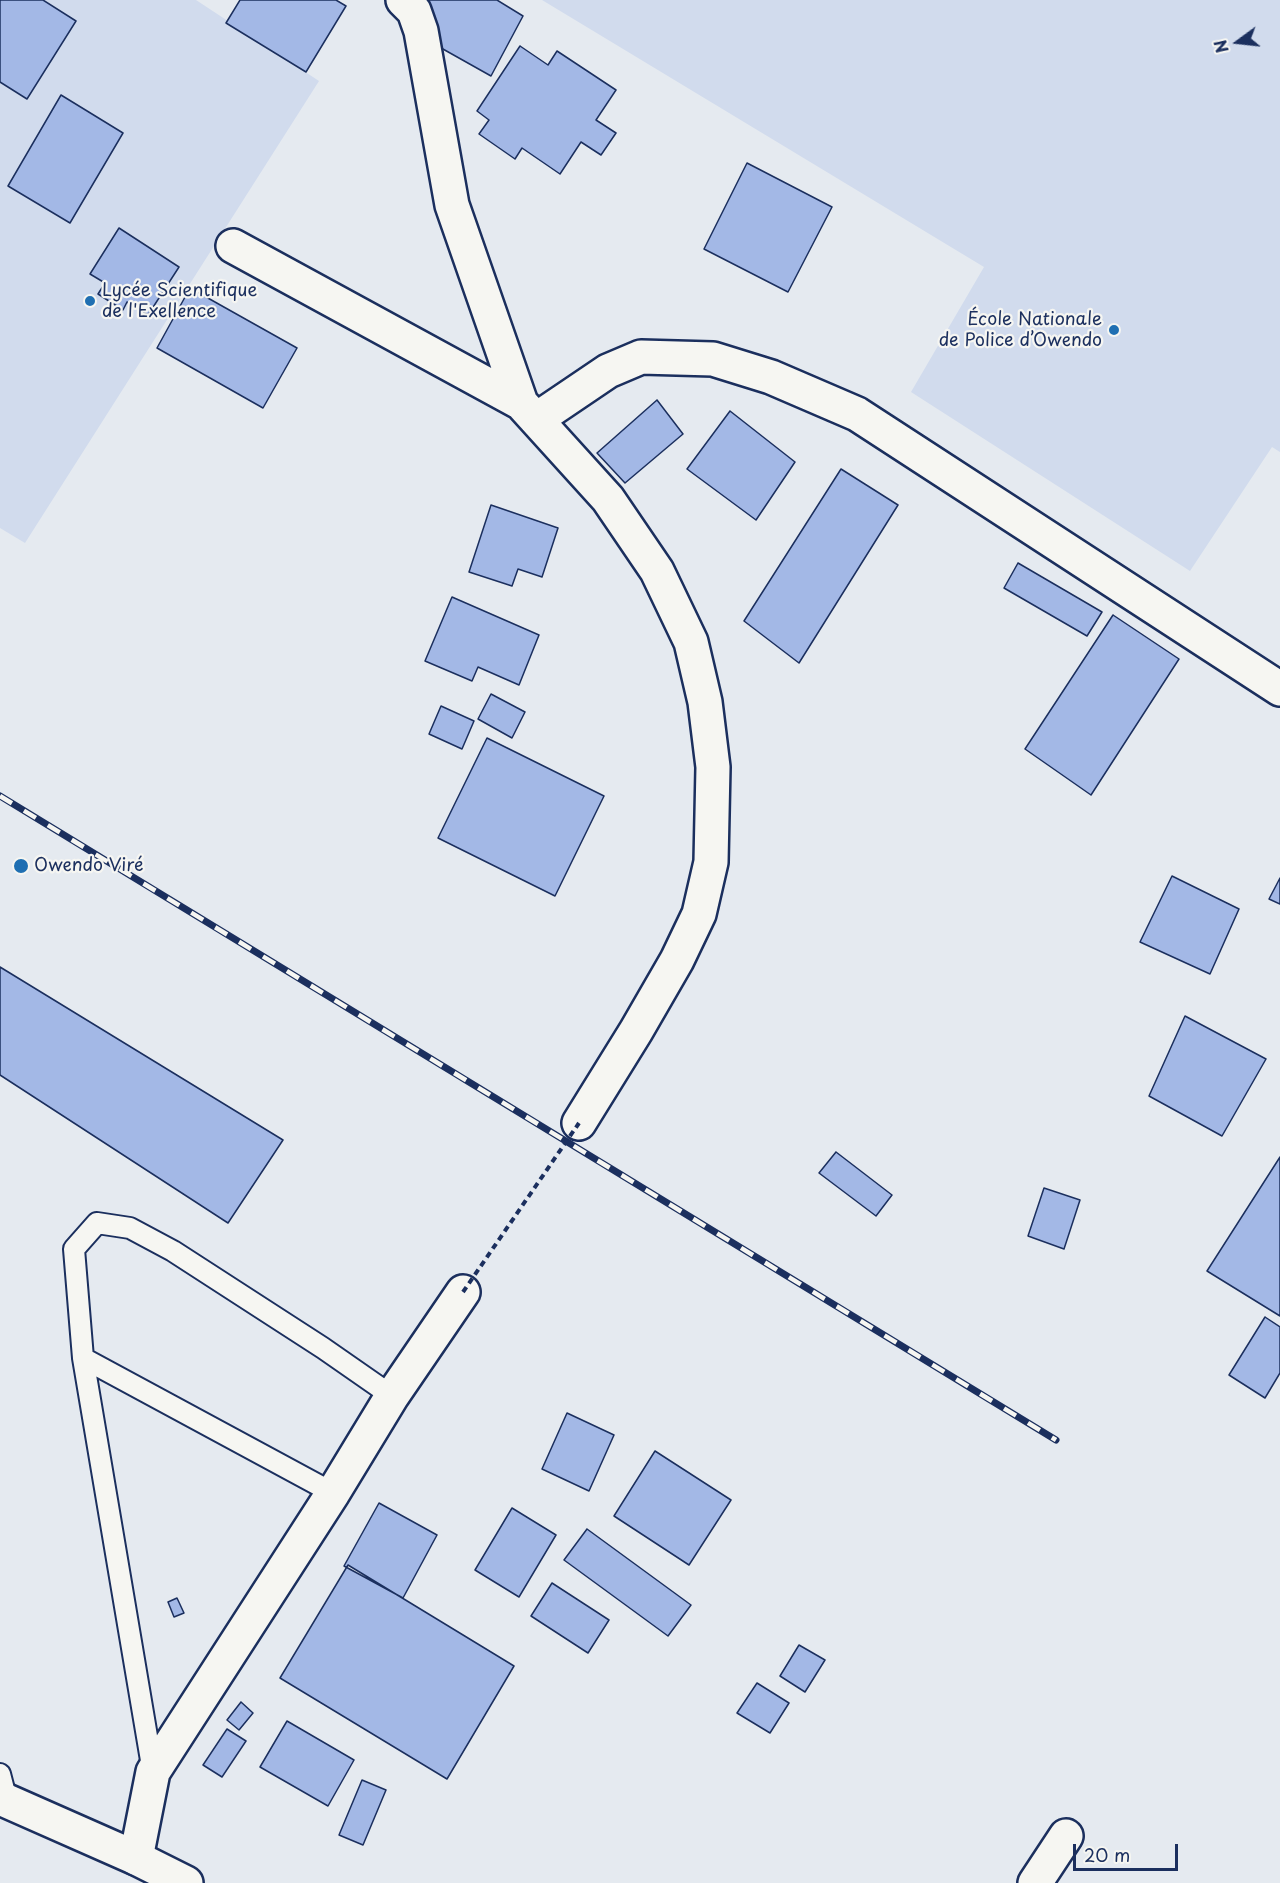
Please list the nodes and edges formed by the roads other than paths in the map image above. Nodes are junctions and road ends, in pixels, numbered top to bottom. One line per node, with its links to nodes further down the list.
1 (403, 0): 3 (street)
2 (233, 246): 3 (street)
3 (529, 411): 4 (street); 5 (street)
4 (1280, 689)
5 (579, 1123)
6 (463, 1292): 8 (street)
7 (83, 1358): 8 (lane); 9 (lane); 10 (lane)
8 (392, 1396): 9 (street)
9 (333, 1493): 10 (street)
10 (153, 1772): 13 (street)
11 (2, 1791): 13 (street)
12 (1066, 1836): 15 (street)
13 (136, 1858): 14 (street)
14 (186, 1883)
15 (1035, 1883)

